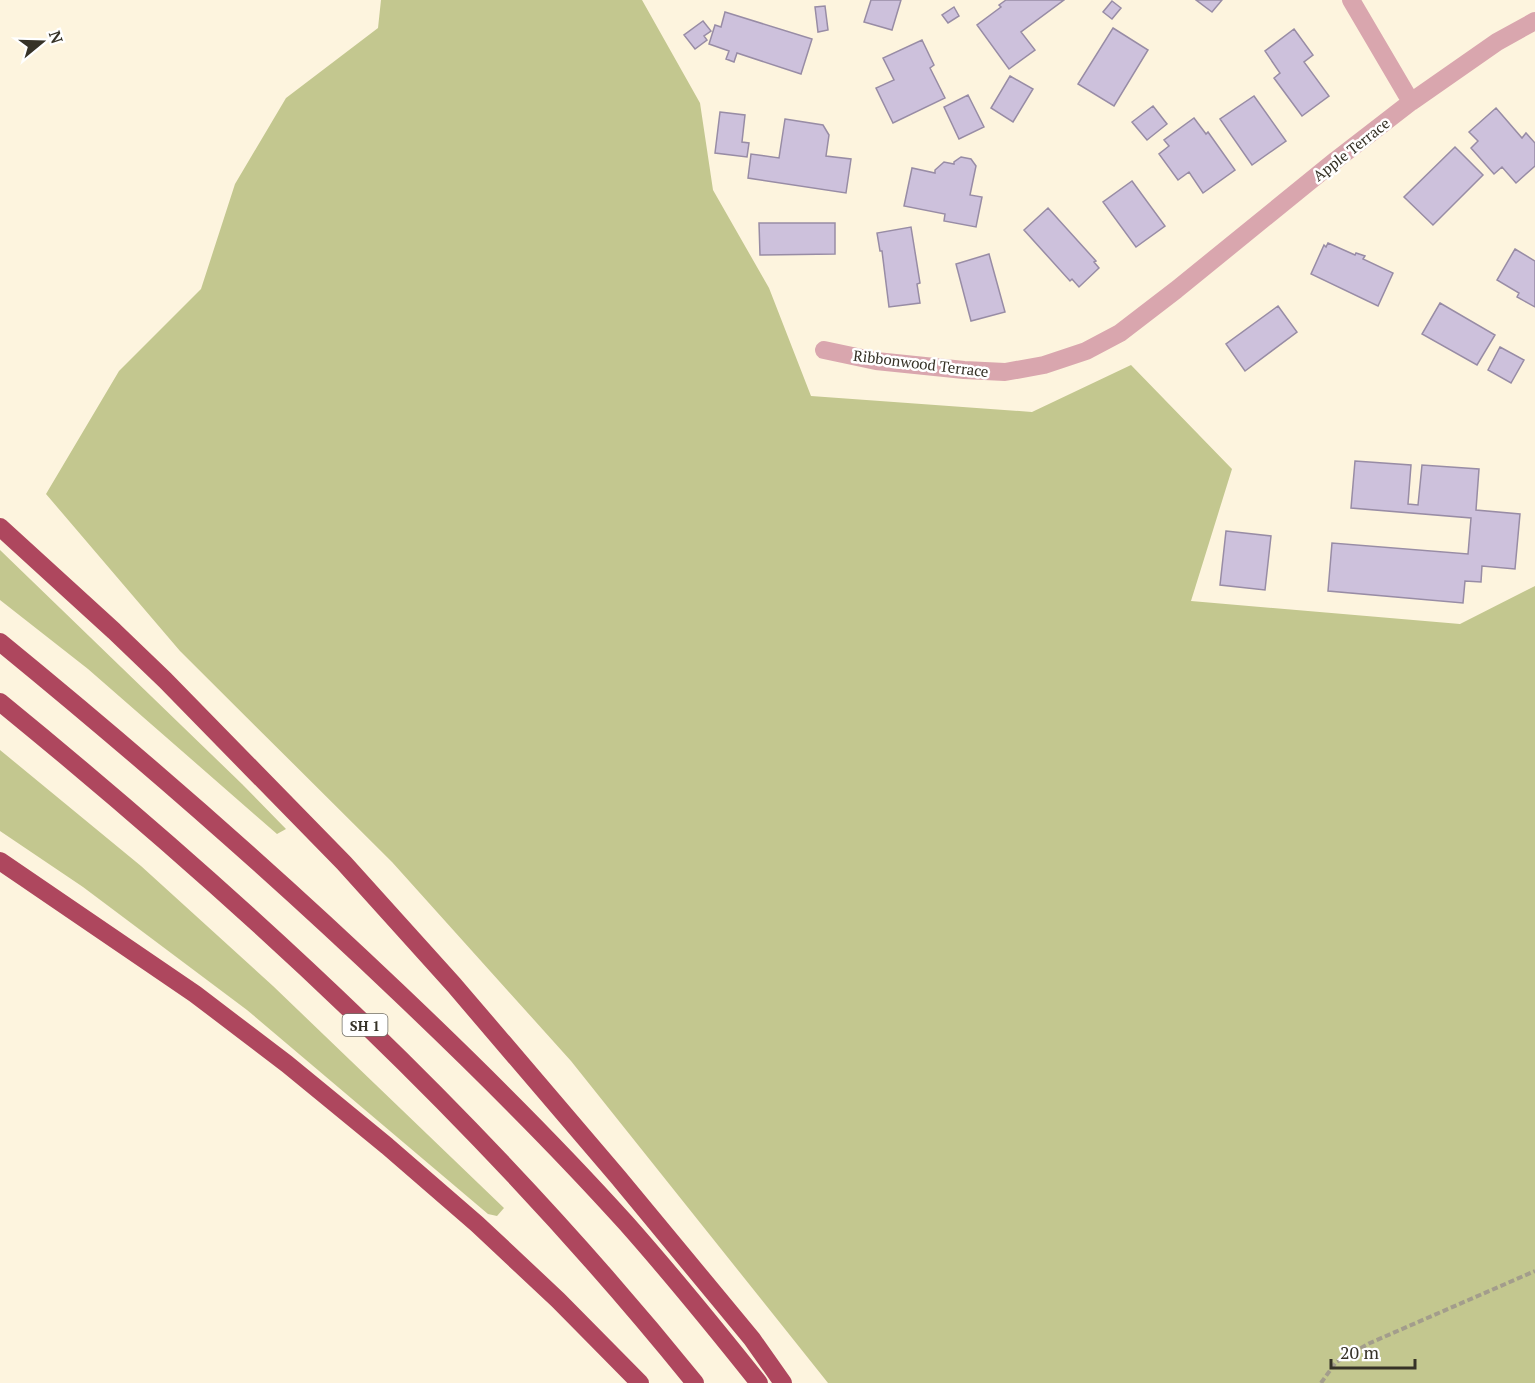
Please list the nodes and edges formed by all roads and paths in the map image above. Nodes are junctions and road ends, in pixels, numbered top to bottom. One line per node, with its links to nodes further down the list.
1 (1351, 0): 3 (street)
2 (1535, 21): 3 (street, Apple Terrace)
3 (1411, 102): 4 (street, Apple Terrace)
4 (1176, 290): 5 (street, Ribbonwood Terrace)
5 (824, 350)
6 (0, 527): 14 (highway)
7 (0, 642): 13 (highway)
8 (0, 702): 12 (highway, SH 1)
9 (0, 861): 11 (highway)
10 (1535, 1271): 15 (path)
11 (640, 1383)
12 (696, 1383)
13 (759, 1383)
14 (783, 1383)
15 (1321, 1383)

